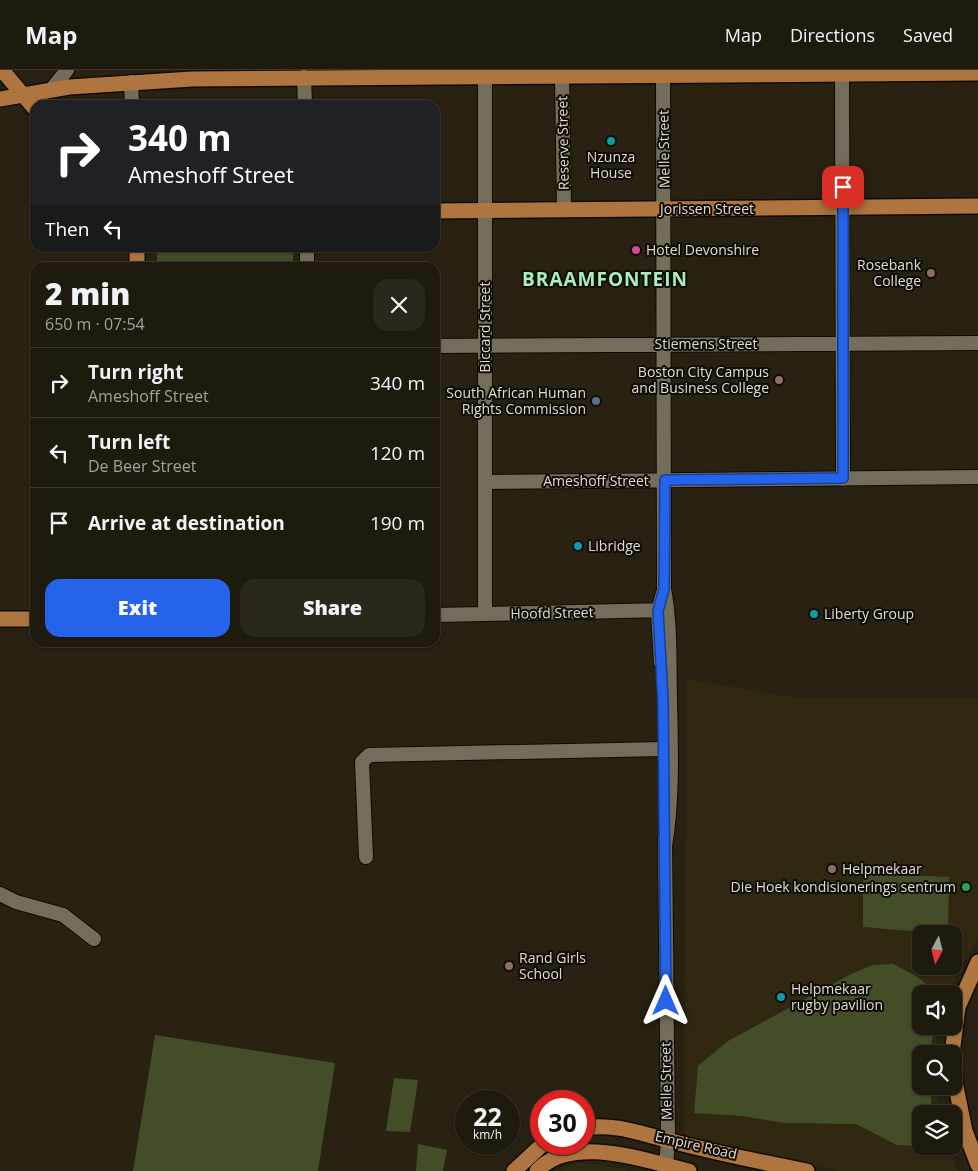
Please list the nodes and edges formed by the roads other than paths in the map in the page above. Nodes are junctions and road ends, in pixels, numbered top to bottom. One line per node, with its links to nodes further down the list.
1 (2, 70): 17 (main road)
2 (67, 70): 16 (street)
3 (73, 70): 15 (street)
4 (272, 70): 13 (main road)
5 (842, 72): 7 (main road); 11 (main road); 22 (street)
6 (485, 73): 10 (main road); 12 (main road); 26 (street, Biccard Street)
7 (663, 73): 12 (main road); 24 (street, Melle Street)
8 (189, 74): 13 (main road); 14 (main road)
9 (304, 74): 10 (main road); 13 (main road); 20 (street)
10 (374, 74)
11 (978, 74)
12 (562, 76): 25 (street, Reserve Street)
13 (244, 78)
14 (131, 82): 15 (main road); 19 (street)
15 (92, 86): 16 (main road)
16 (51, 90): 17 (main road)
17 (22, 95): 18 (main road); 21 (main road)
18 (0, 99)
19 (132, 100)
20 (305, 100)
21 (30, 104)
22 (843, 206): 23 (main road, Jorissen Street); 24 (main road, Jorissen Street); 29 (street)
23 (978, 206)
24 (664, 209): 25 (main road, Jorissen Street); 28 (street, Melle Street)
25 (564, 210): 26 (main road, Jorissen Street)
26 (484, 211): 27 (main road, Jorissen Street); 32 (street, Biccard Street)
27 (440, 212)
28 (665, 344): 29 (street, Stiemens Street); 32 (street, Stiemens Street); 35 (street, Melle Street)
29 (843, 344): 30 (street, Stiemens Street); 34 (street)
30 (978, 344)
31 (440, 346): 32 (street, Stiemens Street)
32 (485, 346): 36 (street, Biccard Street)
33 (978, 477): 34 (street, Ameshoff Street)
34 (843, 478): 35 (street, Ameshoff Street)
35 (665, 480): 36 (street, Ameshoff Street); 37 (street, Melle Street)
36 (485, 482): 38 (street, Biccard Street)
37 (663, 610): 38 (street, Hoofd Street); 42 (street, Melle Street); 43 (street, Melle Street)
38 (485, 614): 39 (street, Hoofd Street)
39 (440, 615)
40 (0, 619): 41 (main road)
41 (30, 619)
42 (663, 749): 43 (street, Melle Street); 44 (street)
43 (665, 846): 51 (street, Melle Street)
44 (366, 857)
45 (0, 894): 46 (street)
46 (94, 939)
47 (978, 962): 48 (main road)
48 (953, 1045)
49 (958, 1095): 53 (main road)
50 (595, 1127): 51 (main road, Empire Road)
51 (668, 1140): 54 (street, Melle Street); 58 (main road, Empire Road)
52 (531, 1155): 55 (main road)
53 (975, 1158): 59 (main road)
54 (666, 1166): 56 (main road, Empire Road); 57 (main road, Empire Road)
55 (514, 1171)
56 (537, 1171)
57 (689, 1171)
58 (807, 1171)
59 (968, 1171)

